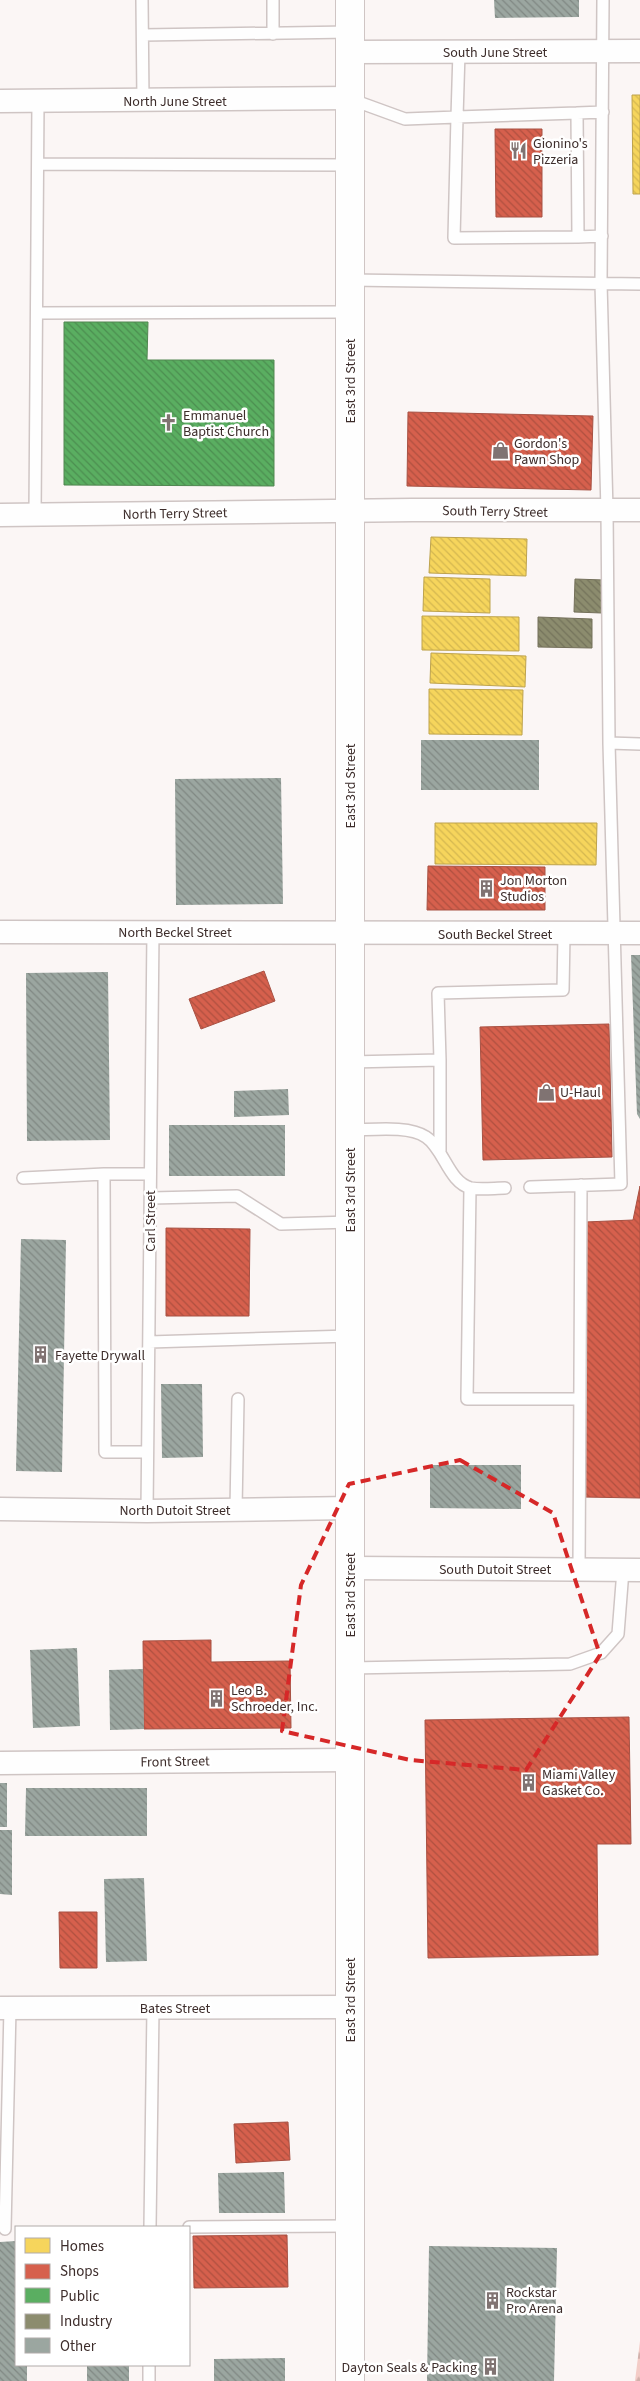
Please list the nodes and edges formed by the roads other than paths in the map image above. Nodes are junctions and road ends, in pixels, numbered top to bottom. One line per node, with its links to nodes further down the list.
1 (142, 0): 6 (lane)
2 (273, 0): 5 (lane)
3 (350, 0): 7 (main road, East 3rd Street)
4 (602, 0): 8 (lane)
5 (273, 34): 6 (lane); 7 (lane)
6 (143, 35): 14 (lane)
7 (350, 42): 9 (street, South June Street); 11 (main road, East 3rd Street)
8 (603, 51): 9 (street, South June Street); 10 (street, South June Street); 15 (lane)
9 (459, 52): 17 (lane)
10 (640, 52)
11 (350, 98): 14 (street, North June Street); 17 (lane); 19 (main road, East 3rd Street)
12 (0, 101): 13 (street, North June Street)
13 (38, 101): 14 (street, North June Street); 18 (lane)
14 (143, 101)
15 (603, 112): 16 (lane); 20 (lane)
16 (577, 113): 17 (lane); 21 (lane)
17 (457, 116): 21 (lane)
18 (38, 164): 19 (lane); 26 (lane)
19 (350, 165): 22 (main road, East 3rd Street)
20 (602, 236): 21 (lane); 23 (lane)
21 (578, 237)
22 (350, 280): 23 (lane); 25 (main road, East 3rd Street)
23 (601, 283): 24 (lane); 29 (lane)
24 (640, 284)
25 (350, 312): 26 (lane); 28 (main road, East 3rd Street)
26 (37, 313): 31 (lane)
27 (640, 510): 29 (street, South Terry Street)
28 (350, 511): 29 (street, South Terry Street); 31 (street, North Terry Street); 38 (main road, East 3rd Street)
29 (608, 511): 32 (lane)
30 (0, 515): 31 (street, North Terry Street)
31 (35, 515)
32 (609, 743): 33 (lane); 36 (lane)
33 (640, 744)
34 (153, 931): 35 (street, North Beckel Street); 38 (street, North Beckel Street); 45 (lane, Carl Street)
35 (0, 932)
36 (615, 933): 37 (street, South Beckel Street); 39 (street, South Beckel Street); 47 (lane)
37 (640, 933)
38 (350, 934): 39 (street, South Beckel Street); 41 (main road, East 3rd Street)
39 (564, 934): 40 (lane)
40 (440, 1060): 41 (lane); 43 (lane)
41 (350, 1062): 42 (main road, East 3rd Street)
42 (350, 1130): 43 (lane); 52 (main road, East 3rd Street)
43 (440, 1151): 49 (lane)
44 (104, 1174): 45 (lane); 46 (lane); 57 (lane)
45 (150, 1174): 51 (lane, Carl Street)
46 (22, 1178)
47 (581, 1185): 48 (lane); 56 (lane)
48 (530, 1187)
49 (470, 1188): 50 (lane); 56 (lane)
50 (506, 1188)
51 (150, 1198): 52 (lane); 54 (lane, Carl Street)
52 (350, 1222): 53 (main road, East 3rd Street)
53 (350, 1336): 54 (lane); 59 (main road, East 3rd Street)
54 (149, 1342): 57 (lane, Carl Street)
55 (238, 1399): 60 (lane)
56 (580, 1399): 63 (lane)
57 (147, 1452): 61 (lane, Carl Street)
58 (0, 1508): 61 (street, North Dutoit Street)
59 (350, 1508): 60 (street, North Dutoit Street); 62 (main road, East 3rd Street)
60 (236, 1510): 61 (street, North Dutoit Street)
61 (147, 1511)
62 (350, 1568): 63 (street, South Dutoit Street); 65 (main road, East 3rd Street)
63 (579, 1570): 64 (street, South Dutoit Street)
64 (631, 1570): 65 (lane)
65 (350, 1668): 66 (main road, East 3rd Street)
66 (350, 1760): 67 (street, Front Street); 68 (main road, East 3rd Street)
67 (0, 1763)
68 (350, 2007): 70 (street, Bates Street); 72 (main road, East 3rd Street)
69 (5, 2008): 70 (street, Bates Street); 74 (lane)
70 (153, 2008): 71 (lane)
71 (150, 2226)
72 (350, 2226): 73 (lane); 77 (main road, East 3rd Street)
73 (190, 2227)
74 (7, 2229)
75 (149, 2366): 76 (lane)
76 (149, 2381)
77 (350, 2381)

